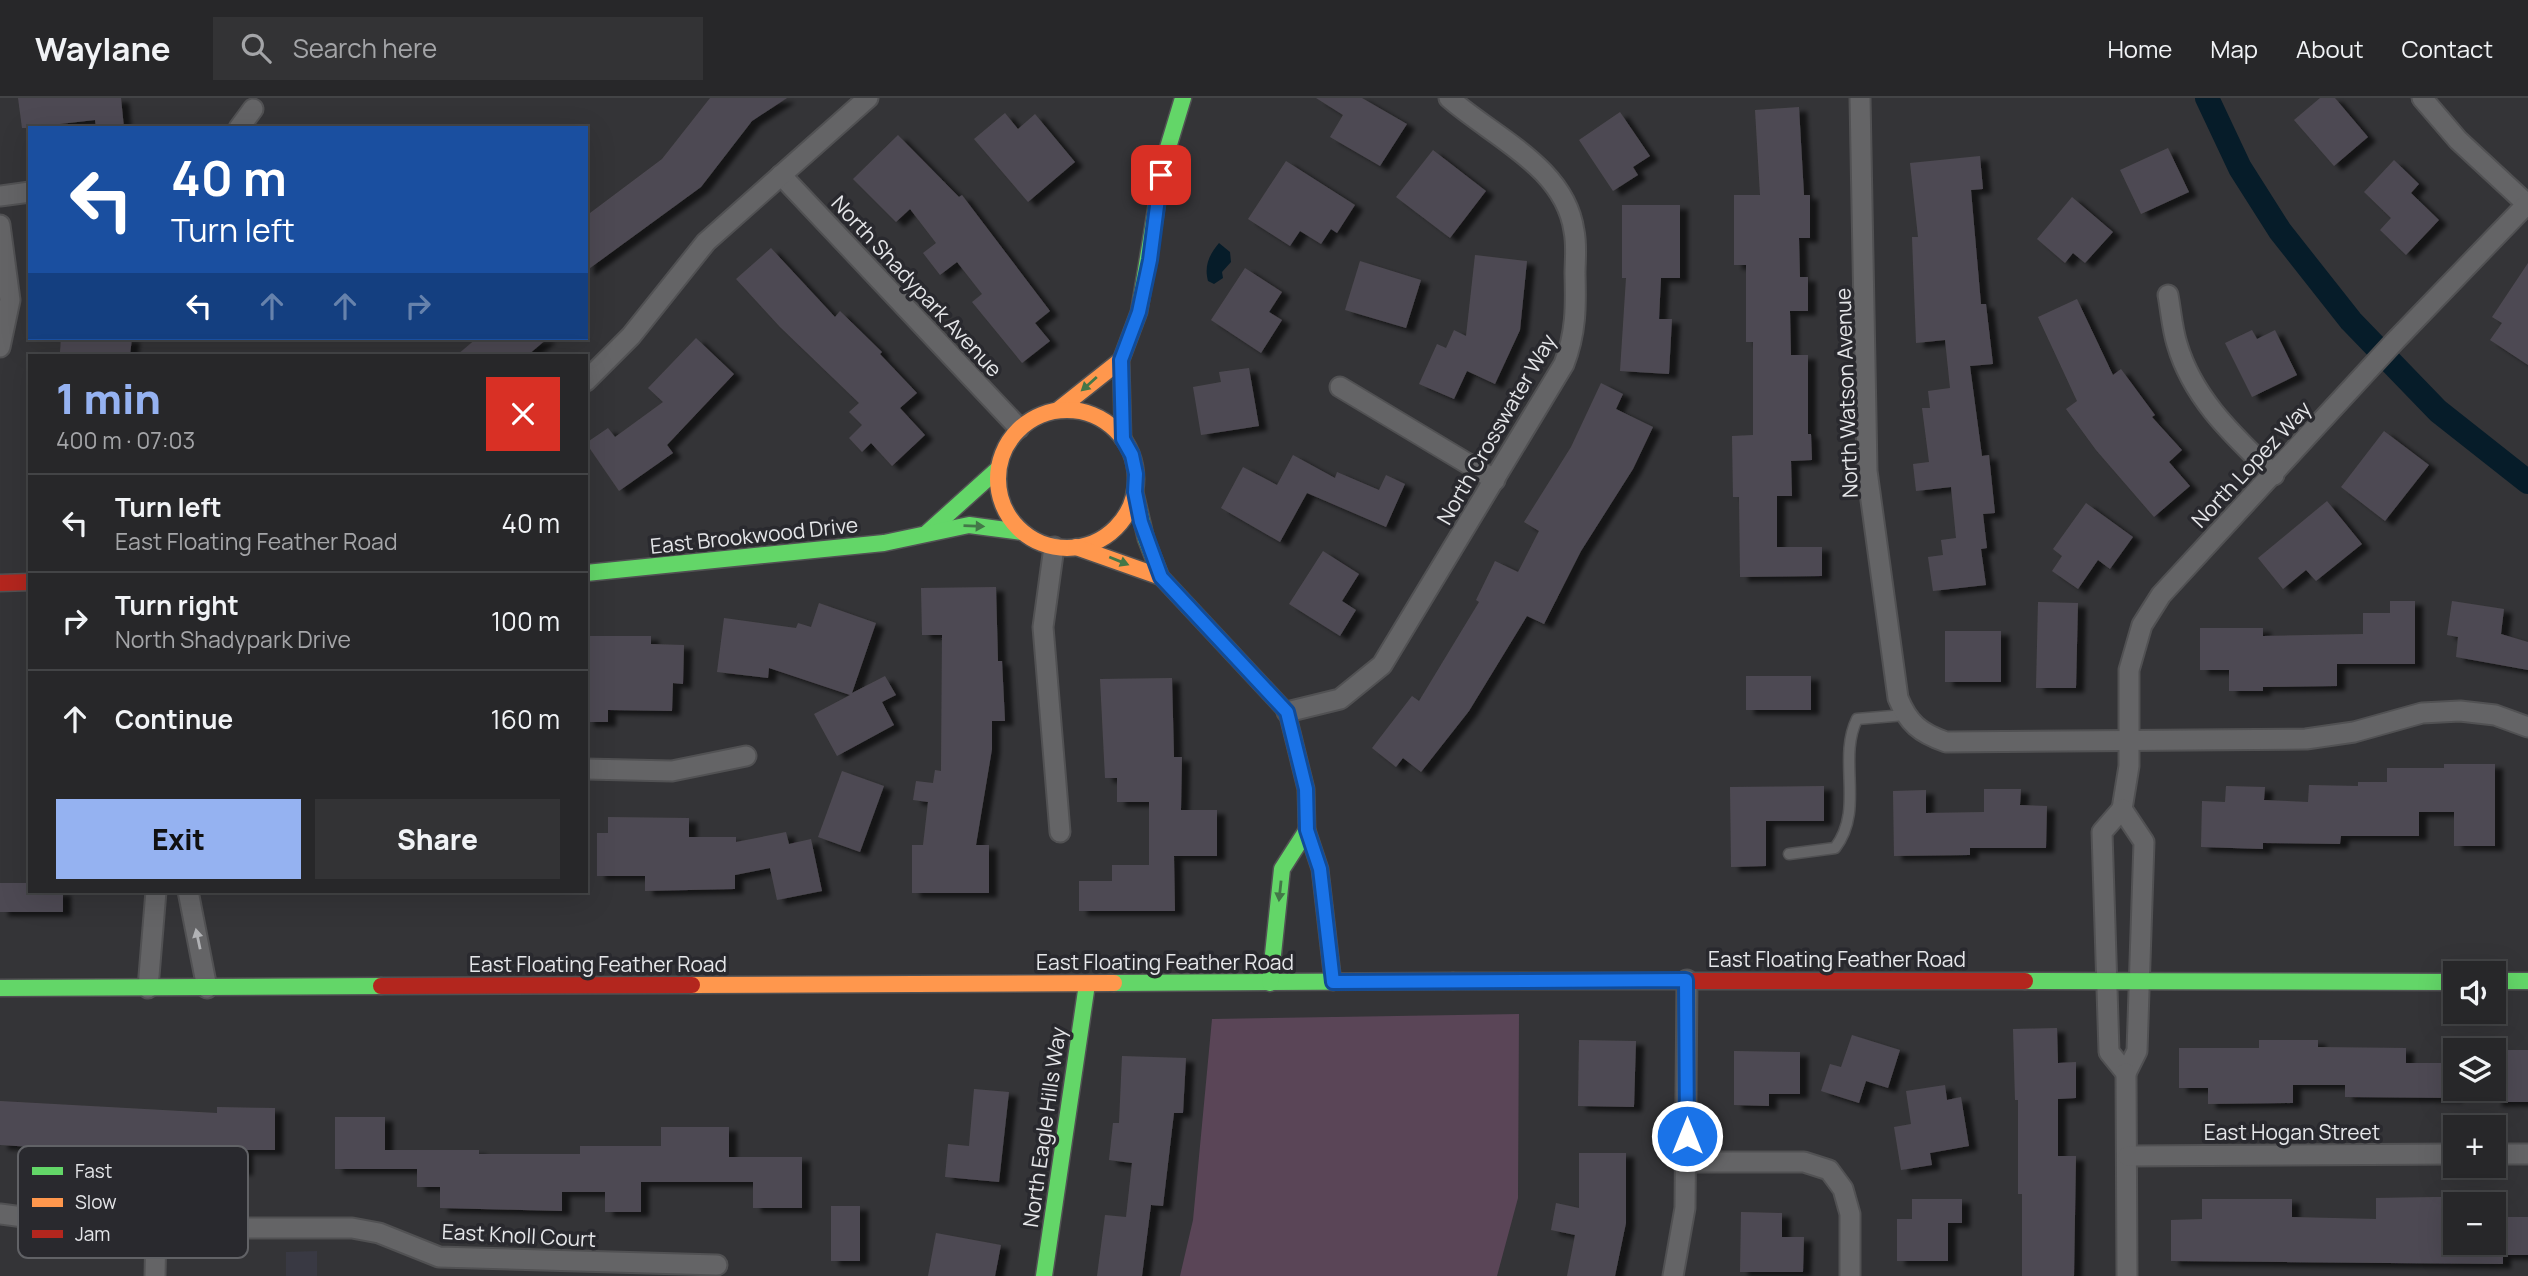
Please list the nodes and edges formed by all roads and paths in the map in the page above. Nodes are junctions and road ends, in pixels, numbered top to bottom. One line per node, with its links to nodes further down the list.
1 (868, 98): 8 (street)
2 (1183, 98): 15 (street)
3 (1449, 98): 23 (street, North Crosswater Way)
4 (1860, 98): 34 (street, North Watson Avenue)
5 (2422, 98): 11 (street)
6 (253, 109): 7 (street)
7 (240, 126)
8 (781, 175): 16 (street); 19 (street, North Shadypark Avenue)
9 (28, 191): 10 (street)
10 (0, 197)
11 (2528, 204): 22 (street, North Lopez Way)
12 (0, 225): 14 (street)
13 (2168, 295): 22 (street)
14 (0, 347)
15 (1121, 360): 18 (street, one-way to 18); 20 (street)
16 (588, 379)
17 (1340, 387): 23 (street)
18 (1058, 410): 19 (street); 20 (street)
19 (1019, 428): 21 (street)
20 (1123, 439): 24 (street)
21 (998, 469): 25 (street); 26 (street, East Brookwood Drive)
22 (2274, 475): 36 (street, North Lopez Way)
23 (1495, 480): 33 (street, North Crosswater Way)
24 (1135, 492): 28 (street); 30 (street)
25 (1022, 532): 26 (street, East Brookwood Drive, one-way to 25); 27 (street)
26 (926, 533): 29 (street, East Brookwood Drive)
27 (1054, 547): 28 (street); 41 (street)
28 (1076, 547): 30 (street, one-way to 30)
29 (588, 573)
30 (1161, 577): 33 (street)
31 (28, 582): 32 (street)
32 (0, 583)
33 (1287, 712): 40 (street)
34 (1908, 719): 36 (street); 42 (lane)
35 (2528, 727): 36 (street)
36 (2128, 741): 39 (street, North Lopez Way)
37 (746, 756): 38 (street)
38 (588, 769)
39 (2122, 809): 46 (street); 47 (street)
40 (1307, 830): 50 (street); 52 (street, one-way to 52)
41 (1060, 832)
42 (1788, 854)
43 (156, 893): 55 (street)
44 (188, 893): 56 (street, one-way to 44)
45 (1686, 980): 46 (street, East Floating Feather Road); 50 (street, East Floating Feather Road); 62 (street)
46 (2105, 981): 47 (street, East Floating Feather Road); 57 (street)
47 (2140, 981): 51 (street, East Floating Feather Road); 57 (street)
48 (2506, 981): 49 (street)
49 (2528, 981)
50 (1333, 982): 52 (street, East Floating Feather Road)
51 (2443, 982)
52 (1270, 983): 53 (street, East Floating Feather Road)
53 (1087, 984): 56 (street, East Floating Feather Road); 69 (street, North Eagle Hills Way)
54 (0, 988): 55 (street, East Floating Feather Road)
55 (148, 988): 56 (street, East Floating Feather Road)
56 (207, 988)
57 (2126, 1073): 61 (street)
58 (2443, 1154): 61 (street, East Hogan Street)
59 (2506, 1154): 60 (street)
60 (2528, 1154)
61 (2128, 1156): 72 (street)
62 (1687, 1162): 70 (street); 71 (street)
63 (0, 1214): 64 (street, East Knoll Court)
64 (18, 1216)
65 (248, 1228): 67 (street, East Knoll Court)
66 (155, 1258): 68 (street)
67 (717, 1265)
68 (155, 1276)
69 (1044, 1276)
70 (1672, 1276)
71 (1850, 1276)
72 (2127, 1276)

